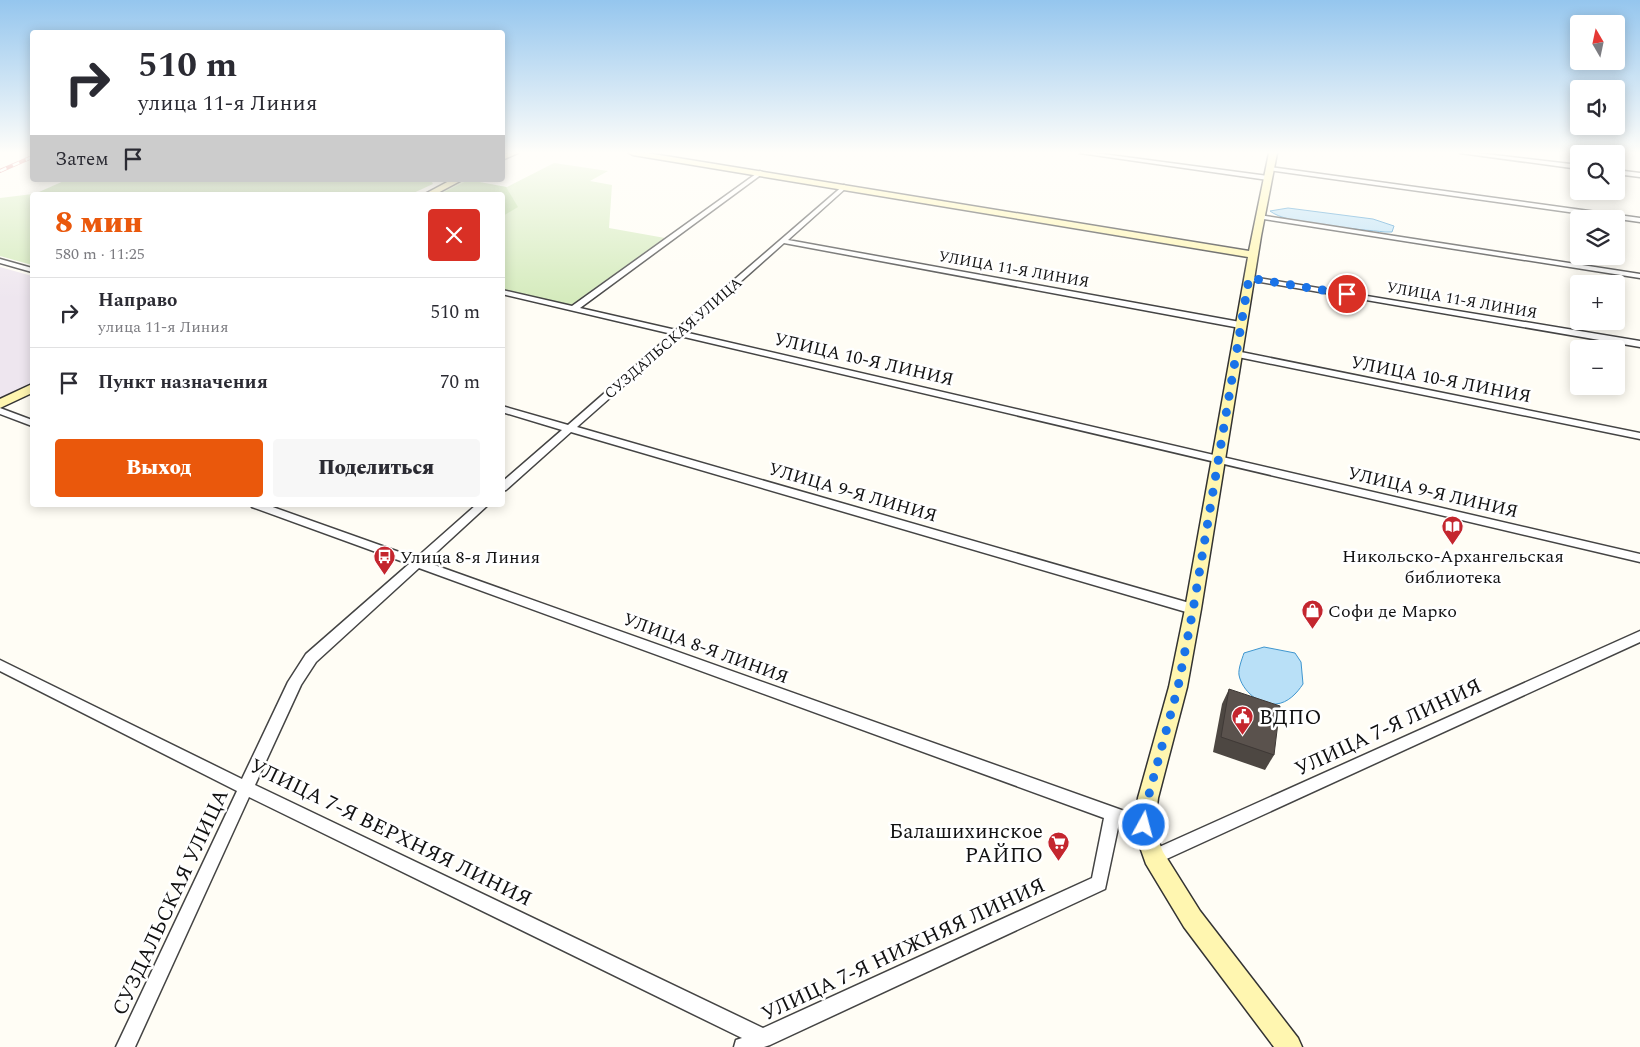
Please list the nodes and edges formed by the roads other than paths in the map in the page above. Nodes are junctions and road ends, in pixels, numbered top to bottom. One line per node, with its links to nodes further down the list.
1 (720, 202): 15 (street)
2 (828, 202): 8 (street, СУЗДАЛЬСКАЯ УЛИЦА)
3 (929, 202): 9 (street)
4 (1263, 202): 6 (street)
5 (1494, 202): 7 (street)
6 (1259, 217): 9 (street); 12 (street)
7 (1640, 220)
8 (783, 241): 16 (street, УЛИЦА 11-Я ЛИНИЯ); 17 (street, СУЗДАЛЬСКАЯ УЛИЦА)
9 (1254, 255): 13 (street)
10 (0, 261): 11 (street)
11 (30, 269)
12 (1640, 276)
13 (1249, 278): 16 (street); 18 (street, УЛИЦА 11-Я ЛИНИЯ)
14 (505, 293): 15 (street, УЛИЦА 10-Я ЛИНИЯ)
15 (574, 308): 17 (street, УЛИЦА 10-Я ЛИНИЯ)
16 (1240, 325): 19 (street)
17 (679, 332): 25 (street, СУЗДАЛЬСКАЯ УЛИЦА); 27 (street, УЛИЦА 10-Я ЛИНИЯ)
18 (1640, 344)
19 (1236, 354): 26 (street, УЛИЦА 10-Я ЛИНИЯ); 27 (street)
20 (30, 389): 21 (street)
21 (0, 404)
22 (505, 410): 25 (street, УЛИЦА 9-Я ЛИНИЯ)
23 (0, 411): 24 (street)
24 (30, 421)
25 (570, 429): 28 (street, СУЗДАЛЬСКАЯ УЛИЦА); 33 (street, УЛИЦА 9-Я ЛИНИЯ)
26 (1640, 436)
27 (1217, 460): 31 (street, УЛИЦА 9-Я ЛИНИЯ); 33 (street)
28 (505, 485)
29 (261, 507): 32 (street, УЛИЦА 8-Я ЛИНИЯ)
30 (481, 507): 32 (street, СУЗДАЛЬСКАЯ УЛИЦА)
31 (1640, 558)
32 (416, 564): 36 (street, СУЗДАЛЬСКАЯ УЛИЦА); 37 (street, УЛИЦА 8-Я ЛИНИЯ)
33 (1193, 610): 38 (street)
34 (1640, 636): 39 (street, УЛИЦА 7-Я ЛИНИЯ)
35 (0, 665): 36 (street, УЛИЦА 7-Я ВЕРХНЯЯ ЛИНИЯ)
36 (246, 788): 40 (street, УЛИЦА 7-Я ВЕРХНЯЯ ЛИНИЯ); 41 (street, СУЗДАЛЬСКАЯ УЛИЦА)
37 (1113, 814): 38 (street, УЛИЦА 8-Я ЛИНИЯ); 40 (street, УЛИЦА 7-Я НИЖНЯЯ ЛИНИЯ)
38 (1144, 825): 39 (street)
39 (1154, 857): 43 (street)
40 (763, 1038): 42 (street, УЛИЦА 7-Я НИЖНЯЯ ЛИНИЯ)
41 (125, 1047)
42 (743, 1047)
43 (1289, 1047)

